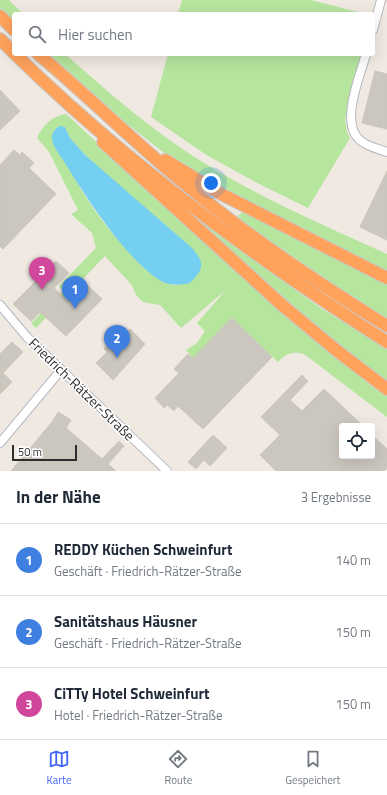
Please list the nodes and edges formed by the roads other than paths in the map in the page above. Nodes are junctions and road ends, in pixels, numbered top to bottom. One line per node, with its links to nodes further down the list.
1 (381, 0): 3 (street)
2 (0, 16): 4 (highway)
3 (375, 22)
4 (12, 28)
5 (0, 39): 6 (highway)
6 (12, 50)
7 (18, 56): 10 (highway)
8 (40, 56): 11 (highway)
9 (366, 56): 12 (street)
10 (81, 116): 16 (highway); 18 (highway)
11 (146, 150): 13 (highway); 15 (highway)
12 (387, 152)
13 (387, 278)
14 (0, 305): 17 (street, Friedrich-Rätzer-Straße)
15 (387, 326)
16 (387, 342)
17 (61, 370): 19 (street); 20 (street, Friedrich-Rätzer-Straße)
18 (387, 389)
19 (0, 443)
20 (168, 471)

